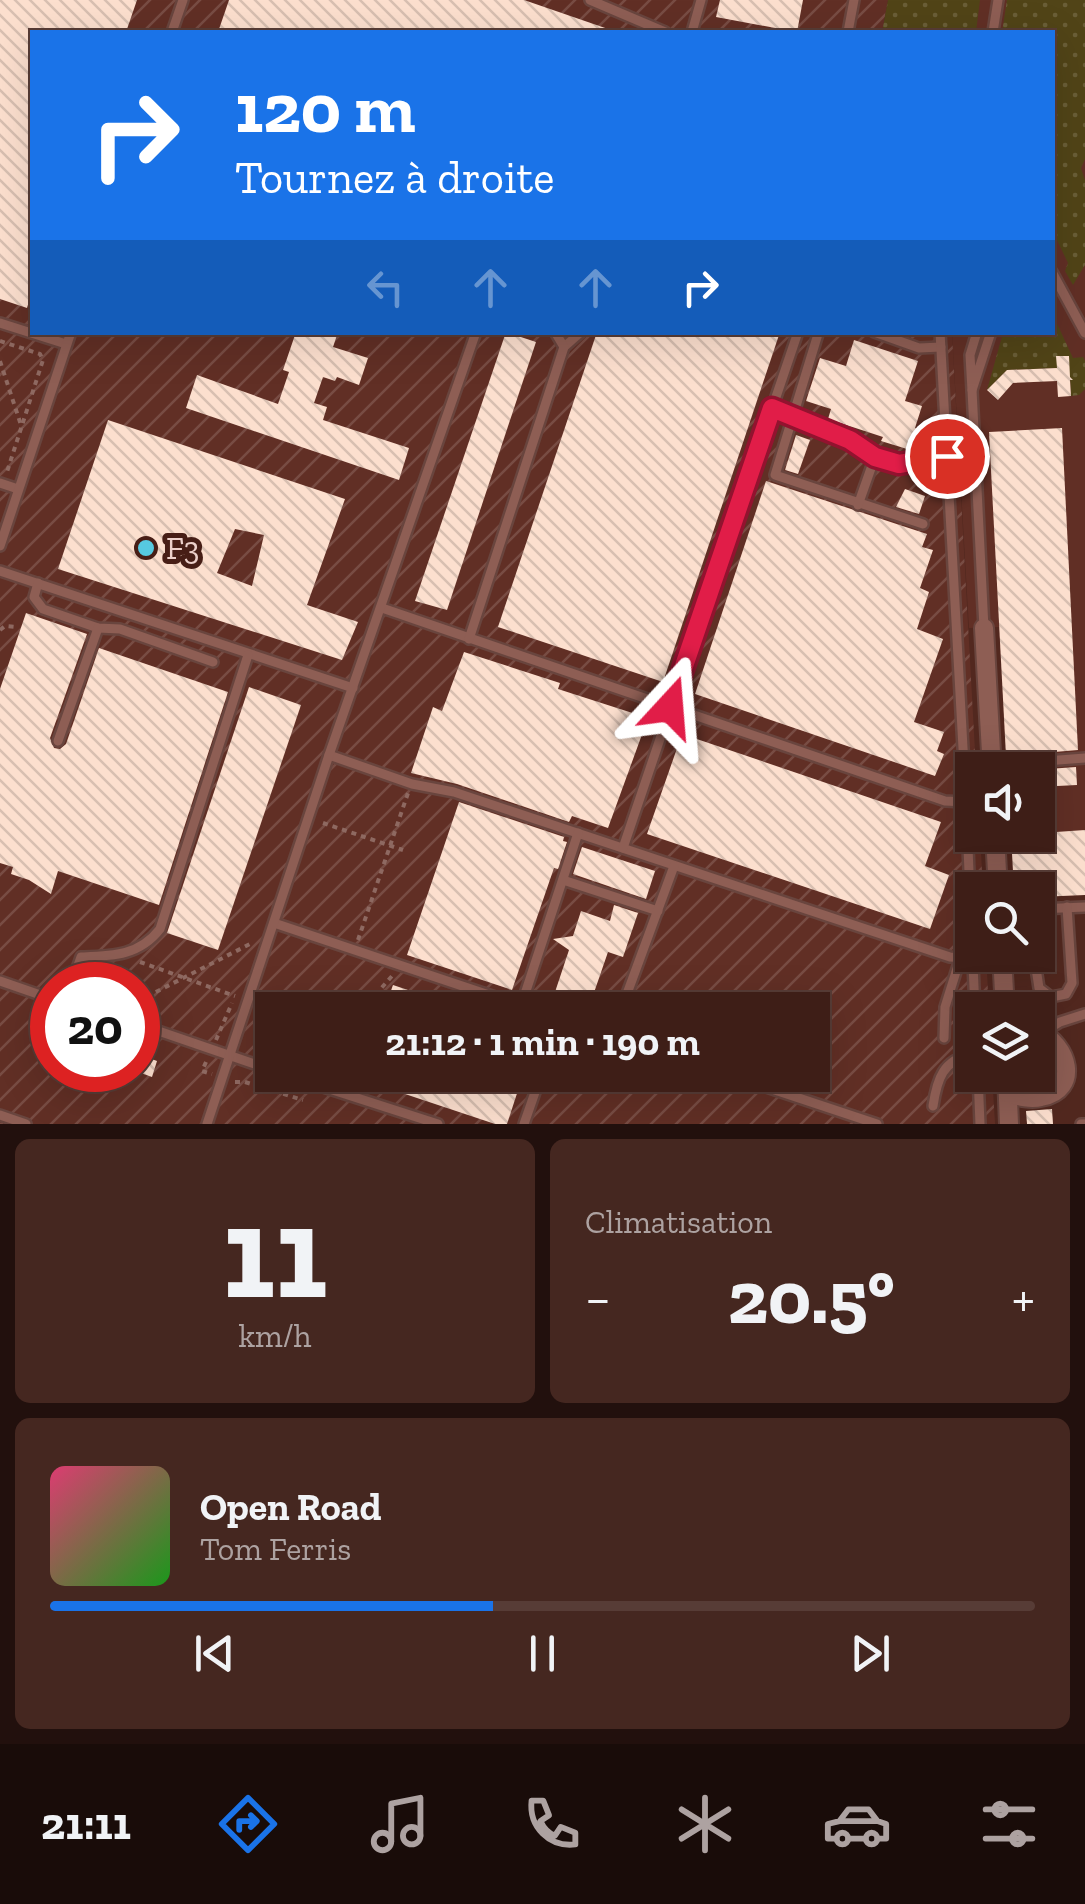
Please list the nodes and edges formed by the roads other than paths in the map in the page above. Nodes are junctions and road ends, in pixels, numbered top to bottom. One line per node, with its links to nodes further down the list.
1 (183, 0): 8 (lane)
2 (590, 0): 7 (lane)
3 (621, 0): 7 (lane)
4 (701, 0): 10 (lane)
5 (854, 0): 11 (lane)
6 (998, 0): 12 (lane)
7 (619, 12): 9 (lane)
8 (173, 30)
9 (660, 30)
10 (693, 30)
11 (848, 30)
12 (993, 30)
13 (1055, 277): 15 (lane)
14 (1085, 306): 15 (lane)
15 (1075, 314): 18 (lane)
16 (0, 323): 17 (lane)
17 (30, 333)
18 (1085, 334)
19 (38, 335): 30 (lane)
20 (69, 335): 30 (lane)
21 (475, 335): 45 (lane)
22 (557, 335): 32 (lane)
23 (578, 335): 32 (lane)
24 (797, 335): 34 (lane)
25 (818, 335): 35 (lane)
26 (883, 335): 31 (lane)
27 (940, 335): 31 (lane)
28 (976, 335): 33 (lane)
29 (990, 335): 33 (lane)
30 (66, 344): 39 (lane)
31 (941, 346): 36 (lane)
32 (564, 347): 48 (lane)
33 (972, 390): 47 (lane)
34 (772, 408): 35 (lane); 52 (lane)
35 (793, 414): 37 (lane); 40 (lane)
36 (947, 456): 37 (lane); 54 (lane)
37 (875, 457): 40 (lane)
38 (2, 481): 39 (lane)
39 (18, 489): 42 (lane)
40 (858, 505): 41 (lane)
41 (923, 524)
42 (0, 546)
43 (0, 570): 44 (lane)
44 (38, 584): 46 (lane); 49 (lane)
45 (382, 608): 48 (lane); 51 (lane)
46 (98, 628): 50 (lane); 53 (lane)
47 (984, 628): 55 (street)
48 (469, 639): 52 (lane)
49 (248, 655): 51 (lane); 70 (lane)
50 (213, 662)
51 (353, 688): 56 (lane)
52 (670, 707): 59 (lane); 61 (lane)
53 (58, 741)
54 (963, 752)
55 (991, 752)
56 (328, 756): 60 (lane); 68 (lane)
57 (1085, 758): 58 (lane)
58 (1055, 761)
59 (955, 801)
60 (578, 833): 61 (lane); 63 (lane)
61 (623, 848): 62 (lane)
62 (674, 866): 67 (lane); 69 (lane)
63 (563, 880): 67 (lane); 75 (lane)
64 (1085, 906): 65 (lane)
65 (1067, 908): 66 (lane); 77 (lane)
66 (1055, 909)
67 (658, 912): 76 (lane)
68 (274, 924): 74 (lane); 83 (lane)
69 (955, 957)
70 (79, 962)
71 (956, 972): 81 (lane)
72 (0, 981): 73 (lane)
73 (30, 991)
74 (478, 992)
75 (526, 992)
76 (629, 992)
77 (1055, 996)
78 (1085, 1014): 79 (lane)
79 (1055, 1025)
80 (160, 1032): 83 (lane)
81 (944, 1038)
82 (1055, 1041): 86 (street)
83 (230, 1056): 85 (lane); 97 (lane)
84 (955, 1059): 94 (lane)
85 (255, 1064)
86 (1055, 1091)
87 (338, 1092): 98 (lane)
88 (535, 1092): 99 (lane)
89 (781, 1092): 100 (lane)
90 (979, 1092): 101 (lane)
91 (1008, 1092): 102 (street)
92 (1027, 1092): 93 (street)
93 (1053, 1092)
94 (933, 1106)
95 (0, 1115): 96 (lane)
96 (26, 1124)
97 (207, 1124)
98 (435, 1124)
99 (524, 1124)
100 (877, 1124)
101 (980, 1124)
102 (1010, 1124)

